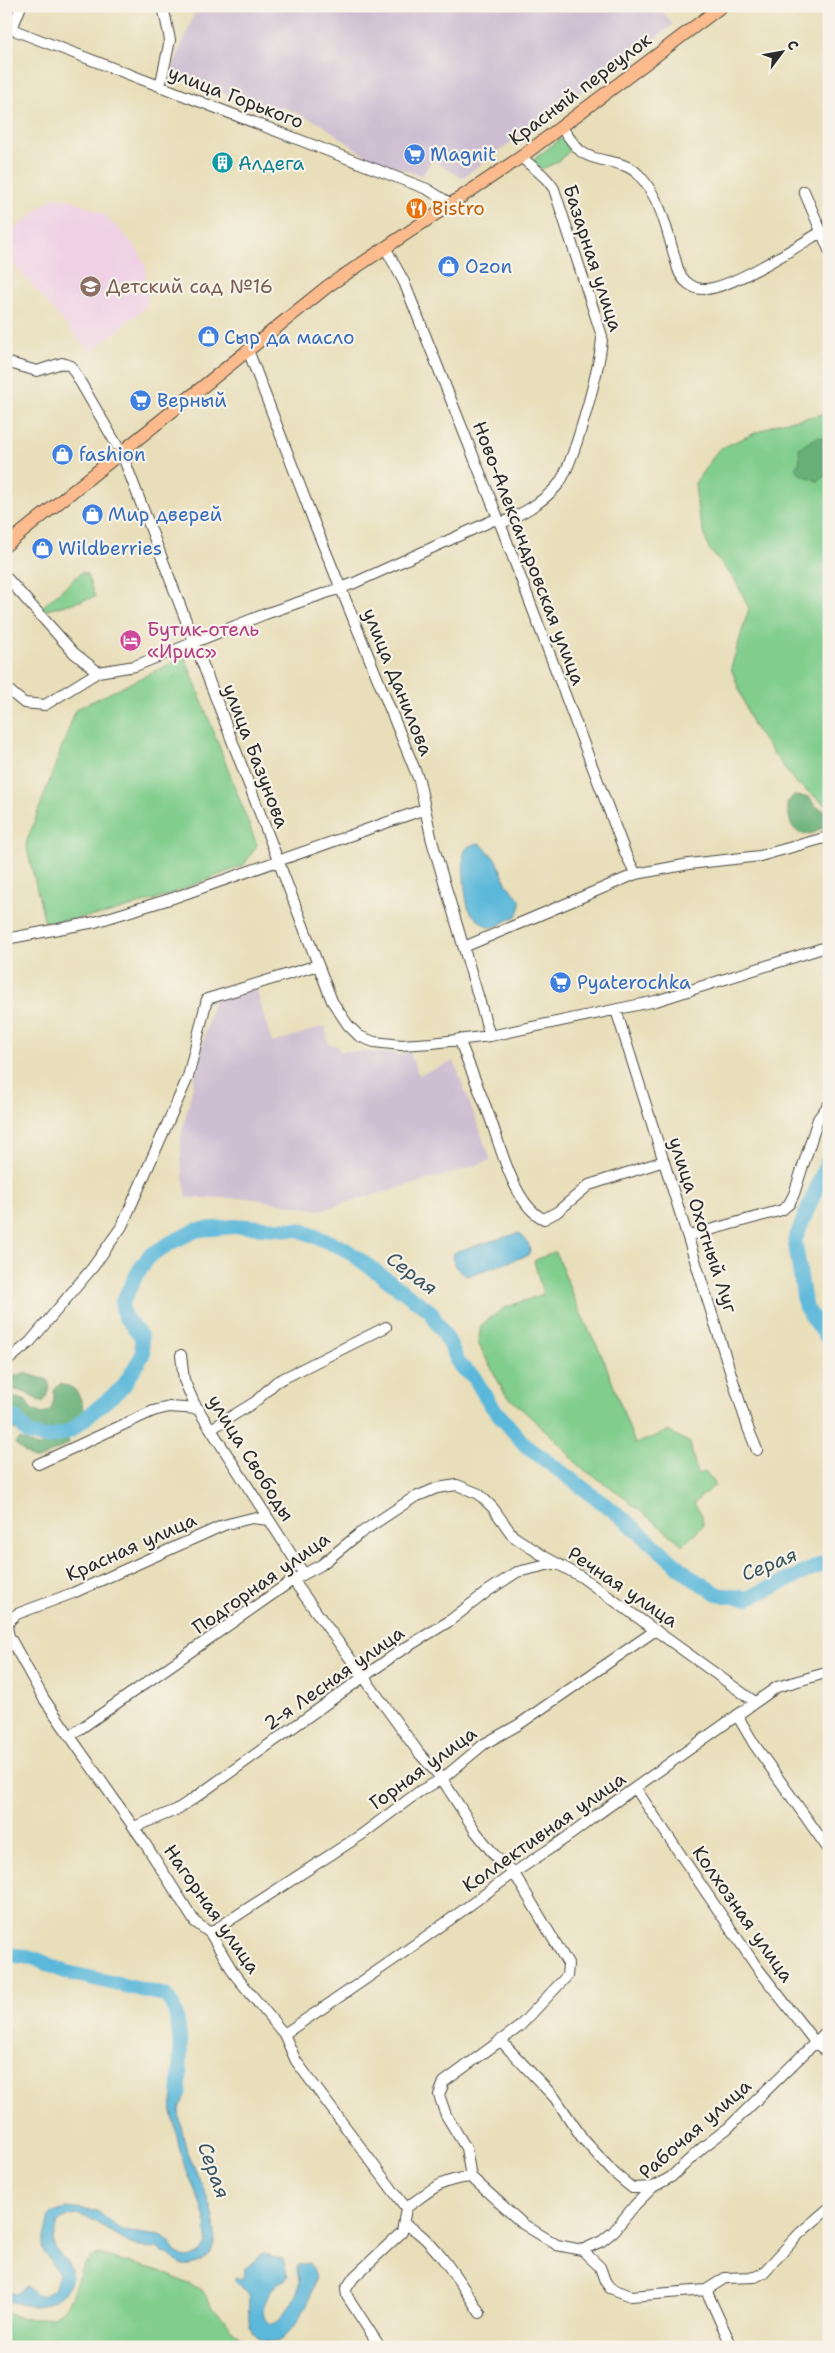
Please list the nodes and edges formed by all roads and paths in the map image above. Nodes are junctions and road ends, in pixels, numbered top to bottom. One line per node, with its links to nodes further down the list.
1 (21, 6): 4 (street)
2 (163, 6): 5 (street)
3 (722, 6): 6 (main road, Красный переулок)
4 (9, 28): 5 (street, улица Горького)
5 (160, 87): 9 (street, улица Горького)
6 (562, 127): 7 (main road, Красный переулок); 10 (street)
7 (521, 157): 9 (main road, Красный переулок); 16 (street, Базарная улица)
8 (804, 191): 10 (street)
9 (451, 204): 11 (main road, Красный переулок)
10 (822, 232): 12 (street)
11 (385, 247): 13 (main road, Красный переулок); 16 (street, Ново-Александровская улица)
12 (829, 249)
13 (248, 350): 15 (main road, Красный переулок); 19 (street, улица Данилова)
14 (6, 362): 15 (street, улица Базунова)
15 (122, 454): 17 (main road, Красный переулок); 20 (street, улица Базунова)
16 (499, 521): 19 (street, Базарная улица); 26 (street, Ново-Александровская улица)
17 (6, 545)
18 (6, 577): 21 (street)
19 (340, 587): 20 (street, Базарная улица); 23 (street, улица Данилова)
20 (193, 644): 21 (street, Базарная улица); 25 (street, улица Базунова)
21 (98, 672): 22 (street)
22 (6, 688)
23 (425, 809): 25 (street); 29 (street, улица Данилова)
24 (828, 837): 26 (street)
25 (278, 861): 27 (street); 30 (street, улица Базунова)
26 (636, 874): 29 (street)
27 (6, 939)
28 (829, 946): 31 (street)
29 (464, 947): 32 (street, улица Данилова)
30 (318, 964): 33 (street, улица Базунова); 39 (street)
31 (616, 1010): 32 (street); 35 (street, улица Охотный Луг)
32 (490, 1036): 33 (street)
33 (459, 1040): 35 (street)
34 (829, 1104): 36 (street)
35 (664, 1161): 36 (street, улица Охотный Луг)
36 (688, 1236): 42 (street, улица Охотный Луг)
37 (386, 1327): 41 (street)
38 (181, 1355): 40 (street, улица Свободы)
39 (6, 1362)
40 (198, 1409): 41 (street, улица Свободы); 43 (street)
41 (211, 1429): 45 (street, улица Свободы)
42 (757, 1450)
43 (38, 1464)
44 (479, 1494): 46 (street, Речная улица); 47 (street, Подгорная улица)
45 (269, 1520): 47 (street, улица Свободы); 49 (street, Красная улица)
46 (556, 1563): 50 (street, Речная улица); 52 (street, 2-я Лесная улица)
47 (304, 1574): 48 (street, Подгорная улица)
48 (293, 1580): 52 (street); 55 (street, Подгорная улица)
49 (10, 1620): 55 (street, Нагорная улица)
50 (656, 1630): 53 (street, Речная улица); 56 (street, Горная улица)
51 (829, 1672): 53 (street, Коллективная улица)
52 (363, 1678): 56 (street); 58 (street, 2-я Лесная улица)
53 (755, 1702): 54 (street, Коллективная улица)
54 (737, 1715): 57 (street, Коллективная улица); 59 (street)
55 (70, 1736): 58 (street, Нагорная улица)
56 (442, 1779): 60 (street); 61 (street, Горная улица)
57 (636, 1789): 60 (street, Коллективная улица); 65 (street, Колхозная улица)
58 (134, 1827): 61 (street, Нагорная улица)
59 (829, 1850)
60 (514, 1873): 63 (street, Коллективная улица); 64 (street)
61 (210, 1933): 63 (street, Нагорная улица)
62 (829, 2030): 65 (street, Рабочая улица)
63 (284, 2034): 69 (street, Нагорная улица)
64 (500, 2040): 67 (street); 68 (street)
65 (815, 2042): 66 (street, Колхозная улица); 68 (street, Рабочая улица)
66 (829, 2054)
67 (471, 2177): 69 (street); 72 (street)
68 (653, 2187): 72 (street, Рабочая улица)
69 (406, 2208): 71 (street)
70 (829, 2208): 73 (street)
71 (405, 2225): 74 (street); 75 (street)
72 (582, 2250): 73 (street)
73 (706, 2290): 76 (street)
74 (480, 2313)
75 (380, 2347)
76 (732, 2347)

